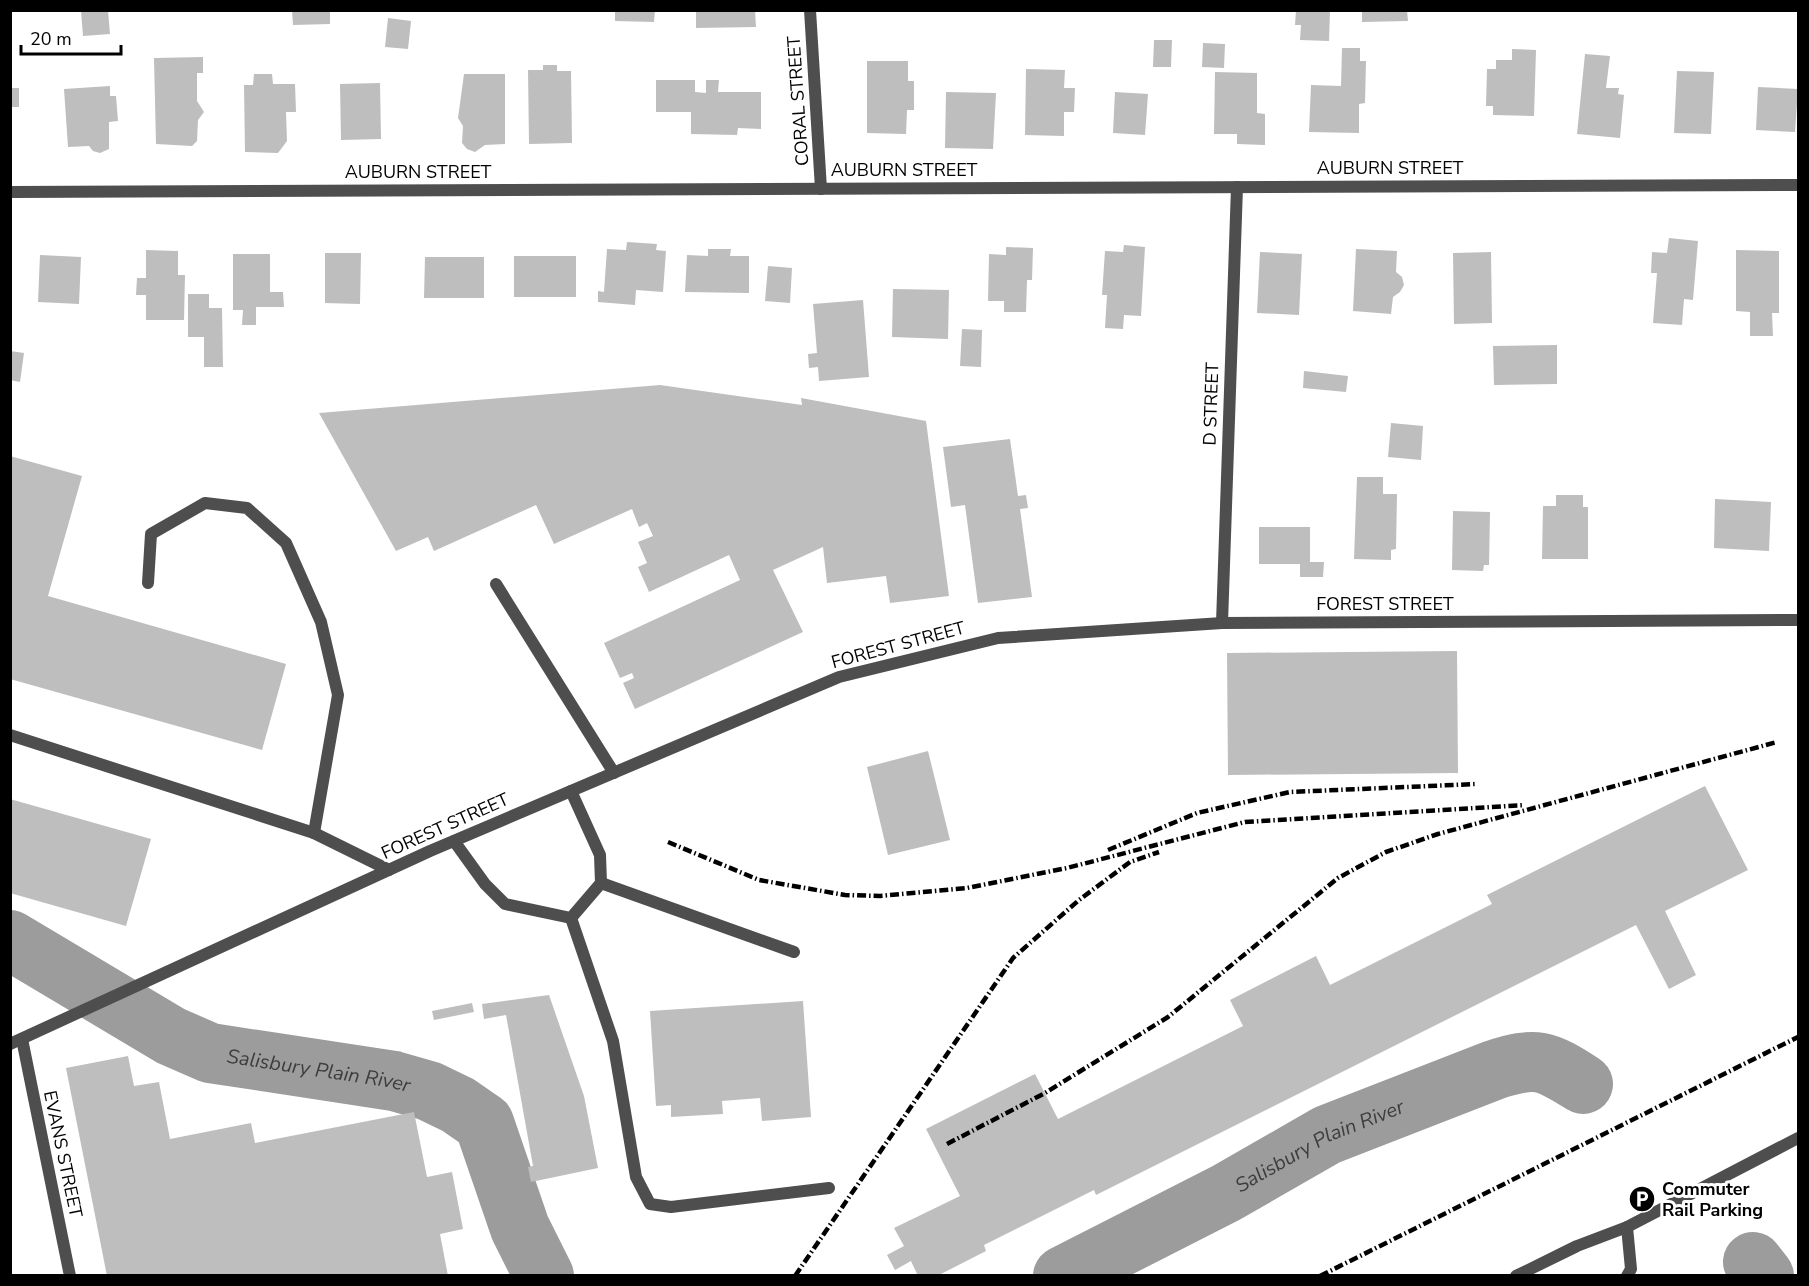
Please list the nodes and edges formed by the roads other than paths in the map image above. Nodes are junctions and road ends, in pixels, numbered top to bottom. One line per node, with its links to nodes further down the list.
1 (810, 10): 4 (street, CORAL STREET)
2 (1798, 185): 3 (street, AUBURN STREET)
3 (1237, 187): 4 (street, AUBURN STREET); 9 (street, D STREET)
4 (821, 189): 5 (street, AUBURN STREET)
5 (10, 192)
6 (148, 583): 13 (street)
7 (496, 584): 11 (street)
8 (1798, 620): 9 (street, FOREST STREET)
9 (1222, 623): 11 (street, FOREST STREET)
10 (10, 735): 13 (street)
11 (614, 773): 12 (street, FOREST STREET)
12 (571, 791): 14 (street, FOREST STREET); 16 (street)
13 (314, 833): 15 (street)
14 (454, 841): 15 (street, FOREST STREET); 17 (street)
15 (389, 870): 19 (street, FOREST STREET)
16 (601, 883): 17 (street); 18 (street)
17 (571, 918): 21 (street)
18 (794, 952)
19 (16, 1042): 23 (street, EVANS STREET)
20 (1798, 1138): 22 (street)
21 (829, 1188)
22 (1627, 1227): 24 (street); 25 (street)
23 (70, 1275)
24 (1516, 1275)
25 (1627, 1275)

